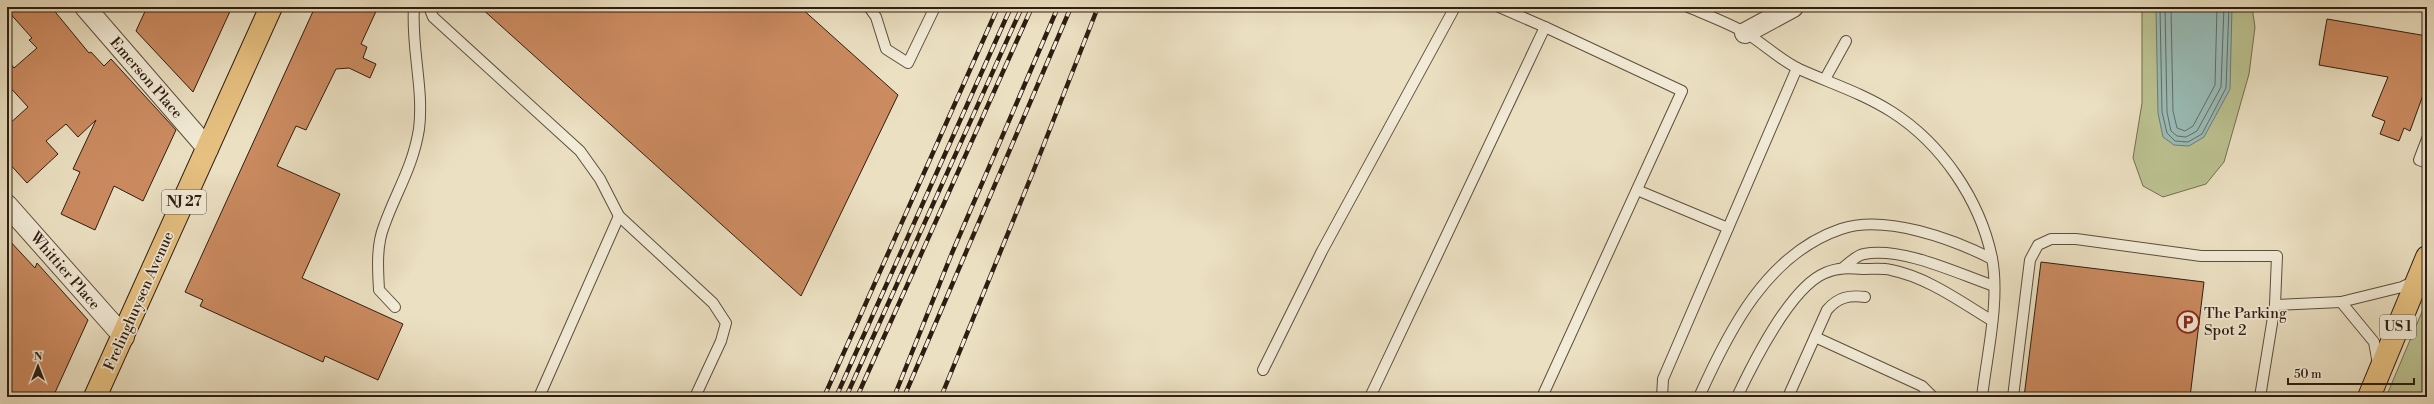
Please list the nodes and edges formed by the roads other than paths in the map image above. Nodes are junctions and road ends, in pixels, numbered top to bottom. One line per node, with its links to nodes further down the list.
1 (85, 7): 17 (street, Emerson Place)
2 (271, 7): 17 (main road, Frelinghuysen Avenue / NJ 27)
3 (414, 7): 31 (lane)
4 (429, 7): 21 (lane)
5 (869, 7): 6 (lane)
6 (935, 7)
7 (1455, 7): 35 (lane)
8 (1499, 7): 11 (lane)
9 (1688, 7): 12 (lane)
10 (1793, 7): 12 (street)
11 (1545, 27): 19 (lane); 40 (lane)
12 (1745, 33): 14 (lane)
13 (1846, 41): 15 (lane)
14 (1797, 68): 15 (lane); 22 (lane)
15 (1825, 79): 24 (lane)
16 (2427, 139): 18 (lane)
17 (208, 149): 33 (main road, Frelinghuysen Avenue / NJ 27)
18 (2427, 163)
19 (1637, 190): 22 (lane); 41 (lane)
20 (7, 205): 33 (street, Whittier Place)
21 (619, 216): 38 (lane); 39 (lane)
22 (1728, 228): 42 (lane)
23 (2427, 257): 26 (main road, US 1)
24 (1992, 259): 27 (lane); 43 (lane)
25 (1844, 267): 27 (lane); 32 (lane); 44 (lane)
26 (2417, 280): 29 (lane); 36 (main road, US 1)
27 (1994, 286): 32 (lane)
28 (1865, 297): 34 (lane)
29 (2341, 302): 30 (lane); 36 (lane)
30 (2275, 305): 48 (lane); 49 (lane)
31 (395, 306)
32 (1991, 320): 47 (lane)
33 (124, 337): 37 (main road, Frelinghuysen Avenue / NJ 27)
34 (1815, 337): 45 (lane); 46 (lane)
35 (1263, 370)
36 (2380, 371): 50 (main road, US 1)
37 (95, 397)
38 (538, 397)
39 (695, 397)
40 (1370, 397)
41 (1542, 397)
42 (1662, 397)
43 (1700, 397)
44 (1737, 397)
45 (1788, 397)
46 (1933, 397)
47 (1982, 397)
48 (2013, 397)
49 (2260, 397)
50 (2369, 397)

